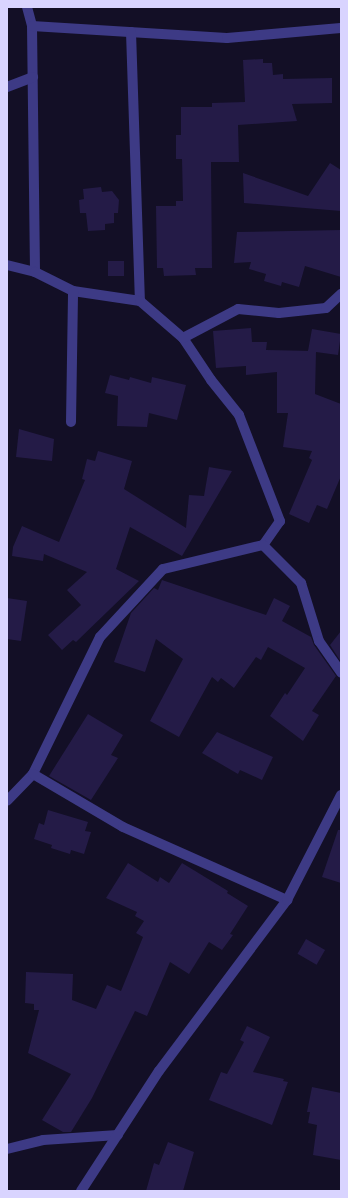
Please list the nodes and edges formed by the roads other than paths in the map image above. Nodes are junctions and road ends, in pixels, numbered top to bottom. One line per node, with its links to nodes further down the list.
1 (27, 7): 2 (street)
2 (32, 26): 4 (street); 5 (street)
3 (341, 28): 4 (street)
4 (131, 32): 11 (street)
5 (33, 77): 6 (street); 8 (street)
6 (7, 87)
7 (7, 266): 8 (street)
8 (35, 272): 9 (street)
9 (73, 291): 11 (street); 13 (street)
10 (341, 294): 12 (street)
11 (140, 301): 12 (street)
12 (183, 338): 14 (street)
13 (71, 422)
14 (263, 545): 15 (street); 16 (street)
15 (341, 673)
16 (33, 774): 18 (street); 19 (street)
17 (341, 794): 19 (street)
18 (7, 801)
19 (288, 900): 20 (street)
20 (118, 1135): 21 (street); 22 (street)
21 (7, 1149)
22 (81, 1191)

